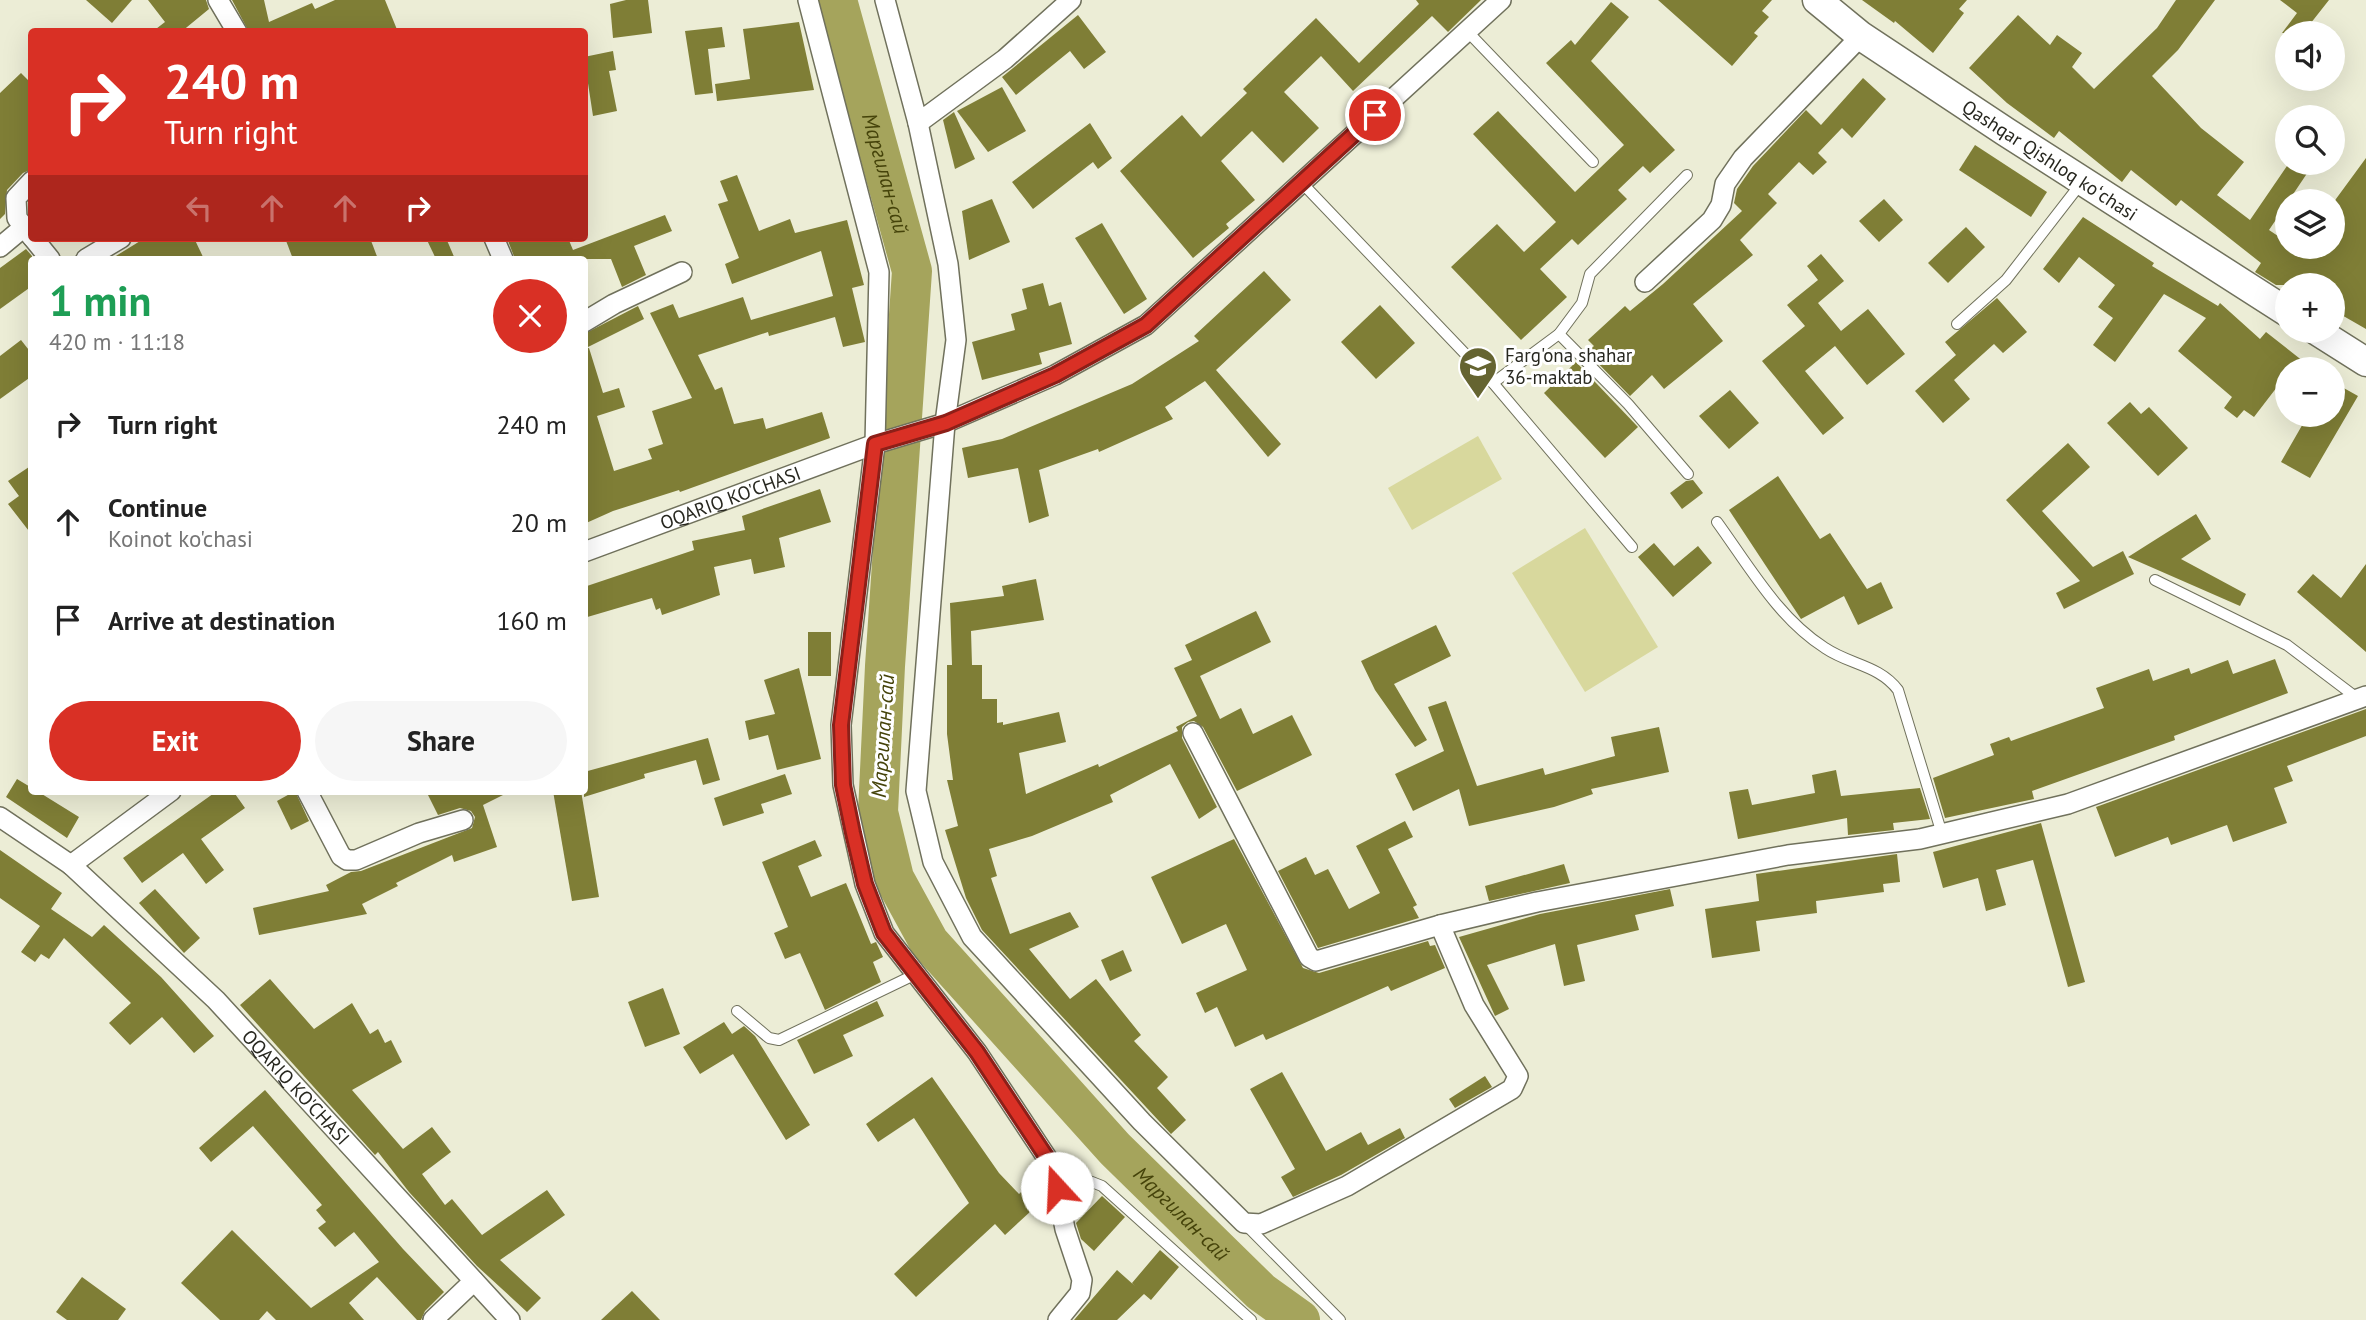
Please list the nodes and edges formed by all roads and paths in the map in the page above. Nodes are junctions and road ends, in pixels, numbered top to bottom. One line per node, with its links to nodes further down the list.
1 (218, 0): 7 (street)
2 (808, 0): 33 (street)
3 (885, 0): 10 (street)
4 (1071, 0): 10 (street)
5 (1501, 0): 8 (street, OQARIQ KO'CHASI)
6 (1817, 0): 9 (main road, Qashqar Qishloq koʻchasi)
7 (235, 28)
8 (1467, 31): 11 (lane); 14 (street, OQARIQ KO'CHASI)
9 (1861, 36): 13 (main road, Qashqar Qishloq koʻchasi); 24 (street)
10 (918, 123): 32 (street)
11 (1593, 162)
12 (1687, 175): 28 (lane)
13 (2082, 181): 25 (main road, Qashqar Qishloq koʻchasi); 27 (lane)
14 (1302, 183): 31 (lane); 32 (street, OQARIQ KO'CHASI)
15 (28, 185): 16 (street)
16 (28, 232)
17 (28, 234): 20 (street)
18 (36, 242): 21 (street)
19 (114, 242): 22 (street)
20 (0, 247)
21 (47, 256)
22 (91, 256)
23 (682, 272): 26 (street)
24 (1646, 282)
25 (2275, 304)
26 (588, 320)
27 (1957, 324)
28 (1559, 334): 31 (lane); 34 (lane)
29 (2336, 343): 30 (main road)
30 (2366, 362)
31 (1493, 383): 36 (lane)
32 (946, 423): 33 (street, OQARIQ KO'CHASI); 51 (street)
33 (875, 444): 37 (street, OQARIQ KO'CHASI); 48 (street)
34 (1688, 474)
35 (1717, 522): 45 (lane)
36 (1632, 547)
37 (588, 551)
38 (2155, 580): 39 (lane)
39 (2362, 697): 45 (street)
40 (1193, 733): 47 (street)
41 (166, 795): 46 (street)
42 (309, 795): 44 (street)
43 (0, 817): 46 (street, OQARIQ KO'CHASI)
44 (463, 820)
45 (1942, 834): 47 (street)
46 (71, 865): 52 (street, OQARIQ KO'CHASI)
47 (1440, 925): 51 (street)
48 (916, 974): 49 (lane); 50 (street)
49 (737, 1011)
50 (1053, 1167): 55 (street); 56 (lane)
51 (1244, 1223): 57 (lane)
52 (474, 1282): 53 (street); 54 (street, OQARIQ KO'CHASI)
53 (433, 1320)
54 (510, 1320)
55 (1058, 1320)
56 (1251, 1320)
57 (1340, 1320)

